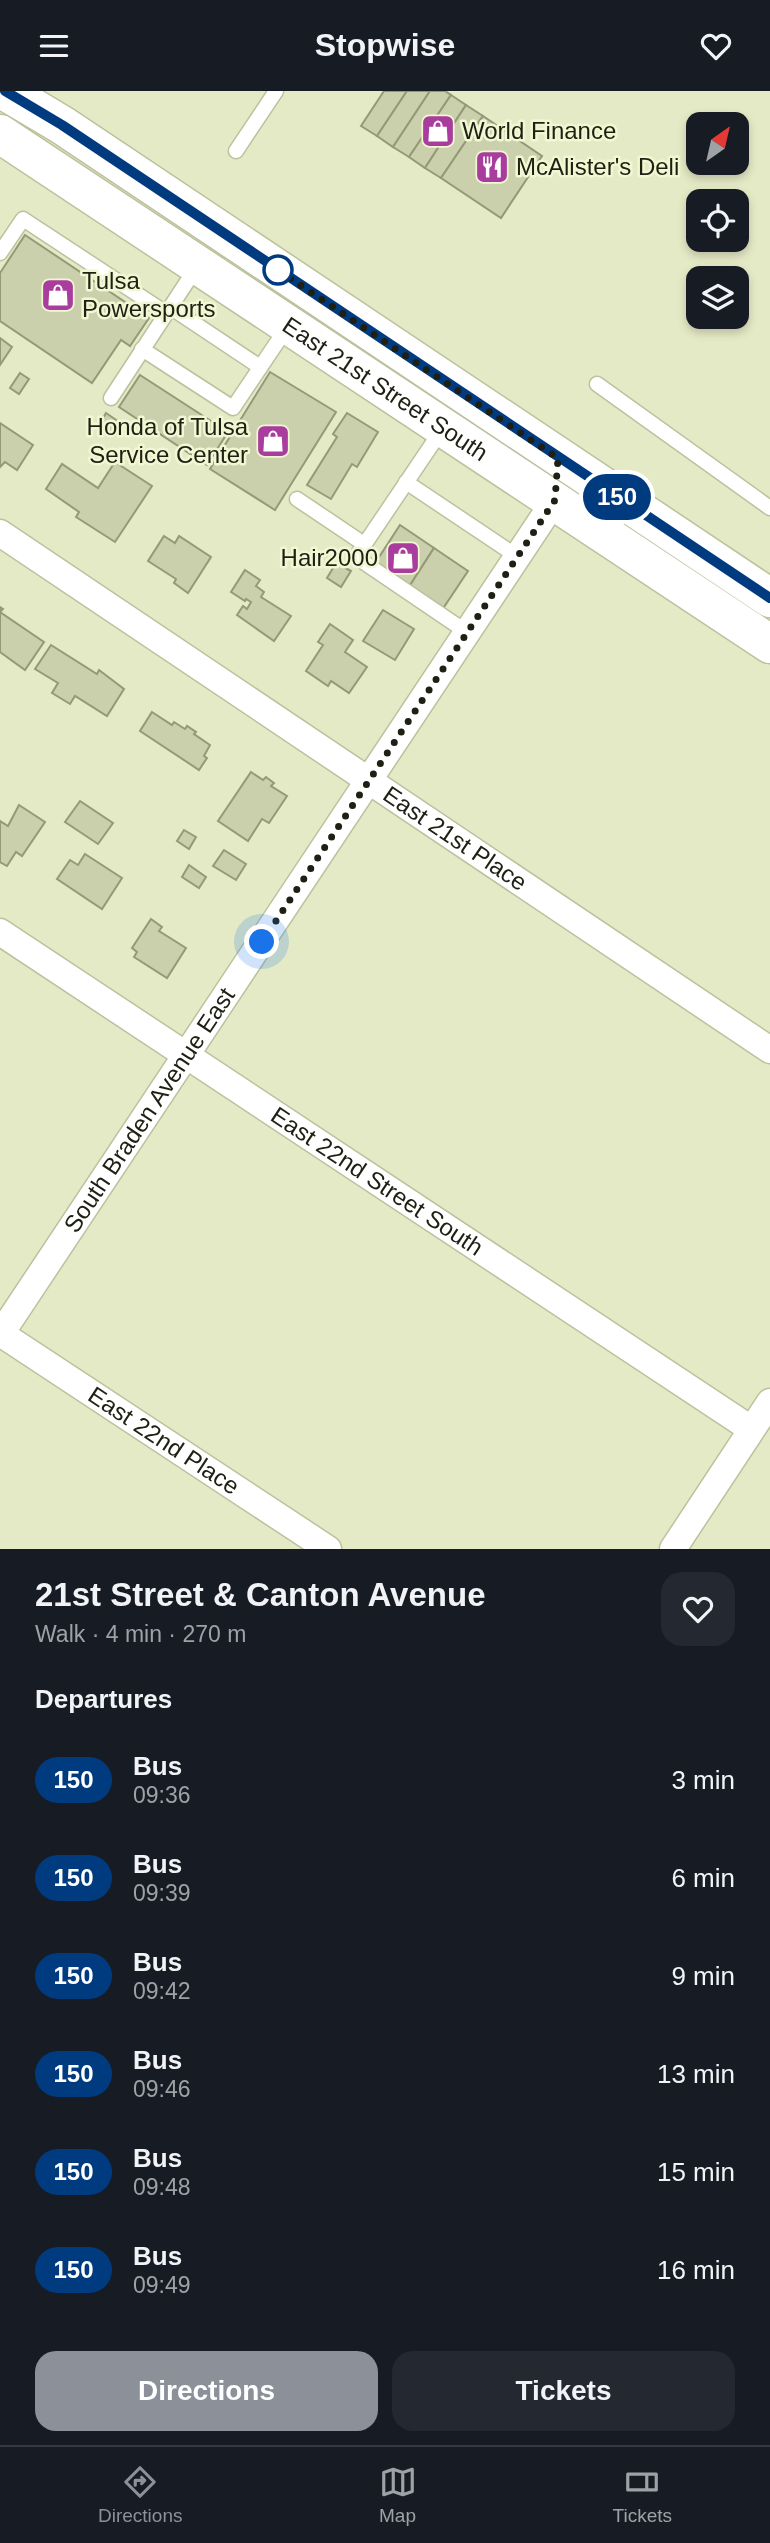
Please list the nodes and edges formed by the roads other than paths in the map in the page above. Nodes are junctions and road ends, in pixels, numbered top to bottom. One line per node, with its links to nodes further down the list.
1 (276, 91): 4 (lane)
2 (22, 95): 3 (main road); 14 (main road, East 21st Street South)
3 (1, 138): 6 (main road, East 21st Street South)
4 (236, 151)
5 (0, 253): 7 (lane)
6 (199, 264): 7 (lane); 8 (main road, East 21st Street South)
7 (168, 310): 9 (lane); 10 (lane)
8 (289, 324): 10 (lane); 13 (main road, East 21st Street South)
9 (142, 349): 10 (lane); 12 (lane)
10 (260, 367)
11 (597, 384): 18 (lane)
12 (111, 398)
13 (444, 426): 15 (lane); 17 (main road, East 21st Street South)
14 (558, 458): 17 (main road); 22 (main road, East 21st Street South)
15 (406, 482): 20 (lane); 21 (lane)
16 (297, 499): 20 (lane)
17 (555, 500): 21 (street, South Braden Avenue East); 24 (main road, East 21st Street South)
18 (770, 508)
19 (0, 533): 25 (street, East 21st Place)
20 (364, 544): 23 (lane)
21 (517, 557): 23 (street, South Braden Avenue East)
22 (770, 598)
23 (468, 633): 25 (street, South Braden Avenue East)
24 (770, 645)
25 (370, 782): 27 (street, East 21st Place); 28 (street, South Braden Avenue East)
26 (0, 932): 28 (street, East 22nd Street South)
27 (770, 1049)
28 (185, 1056): 29 (street, South Braden Avenue East); 31 (street, East 22nd Street South)
29 (0, 1334): 32 (street, East 22nd Place)
30 (770, 1402): 31 (street)
31 (751, 1429): 33 (street)
32 (328, 1549)
33 (673, 1549)

